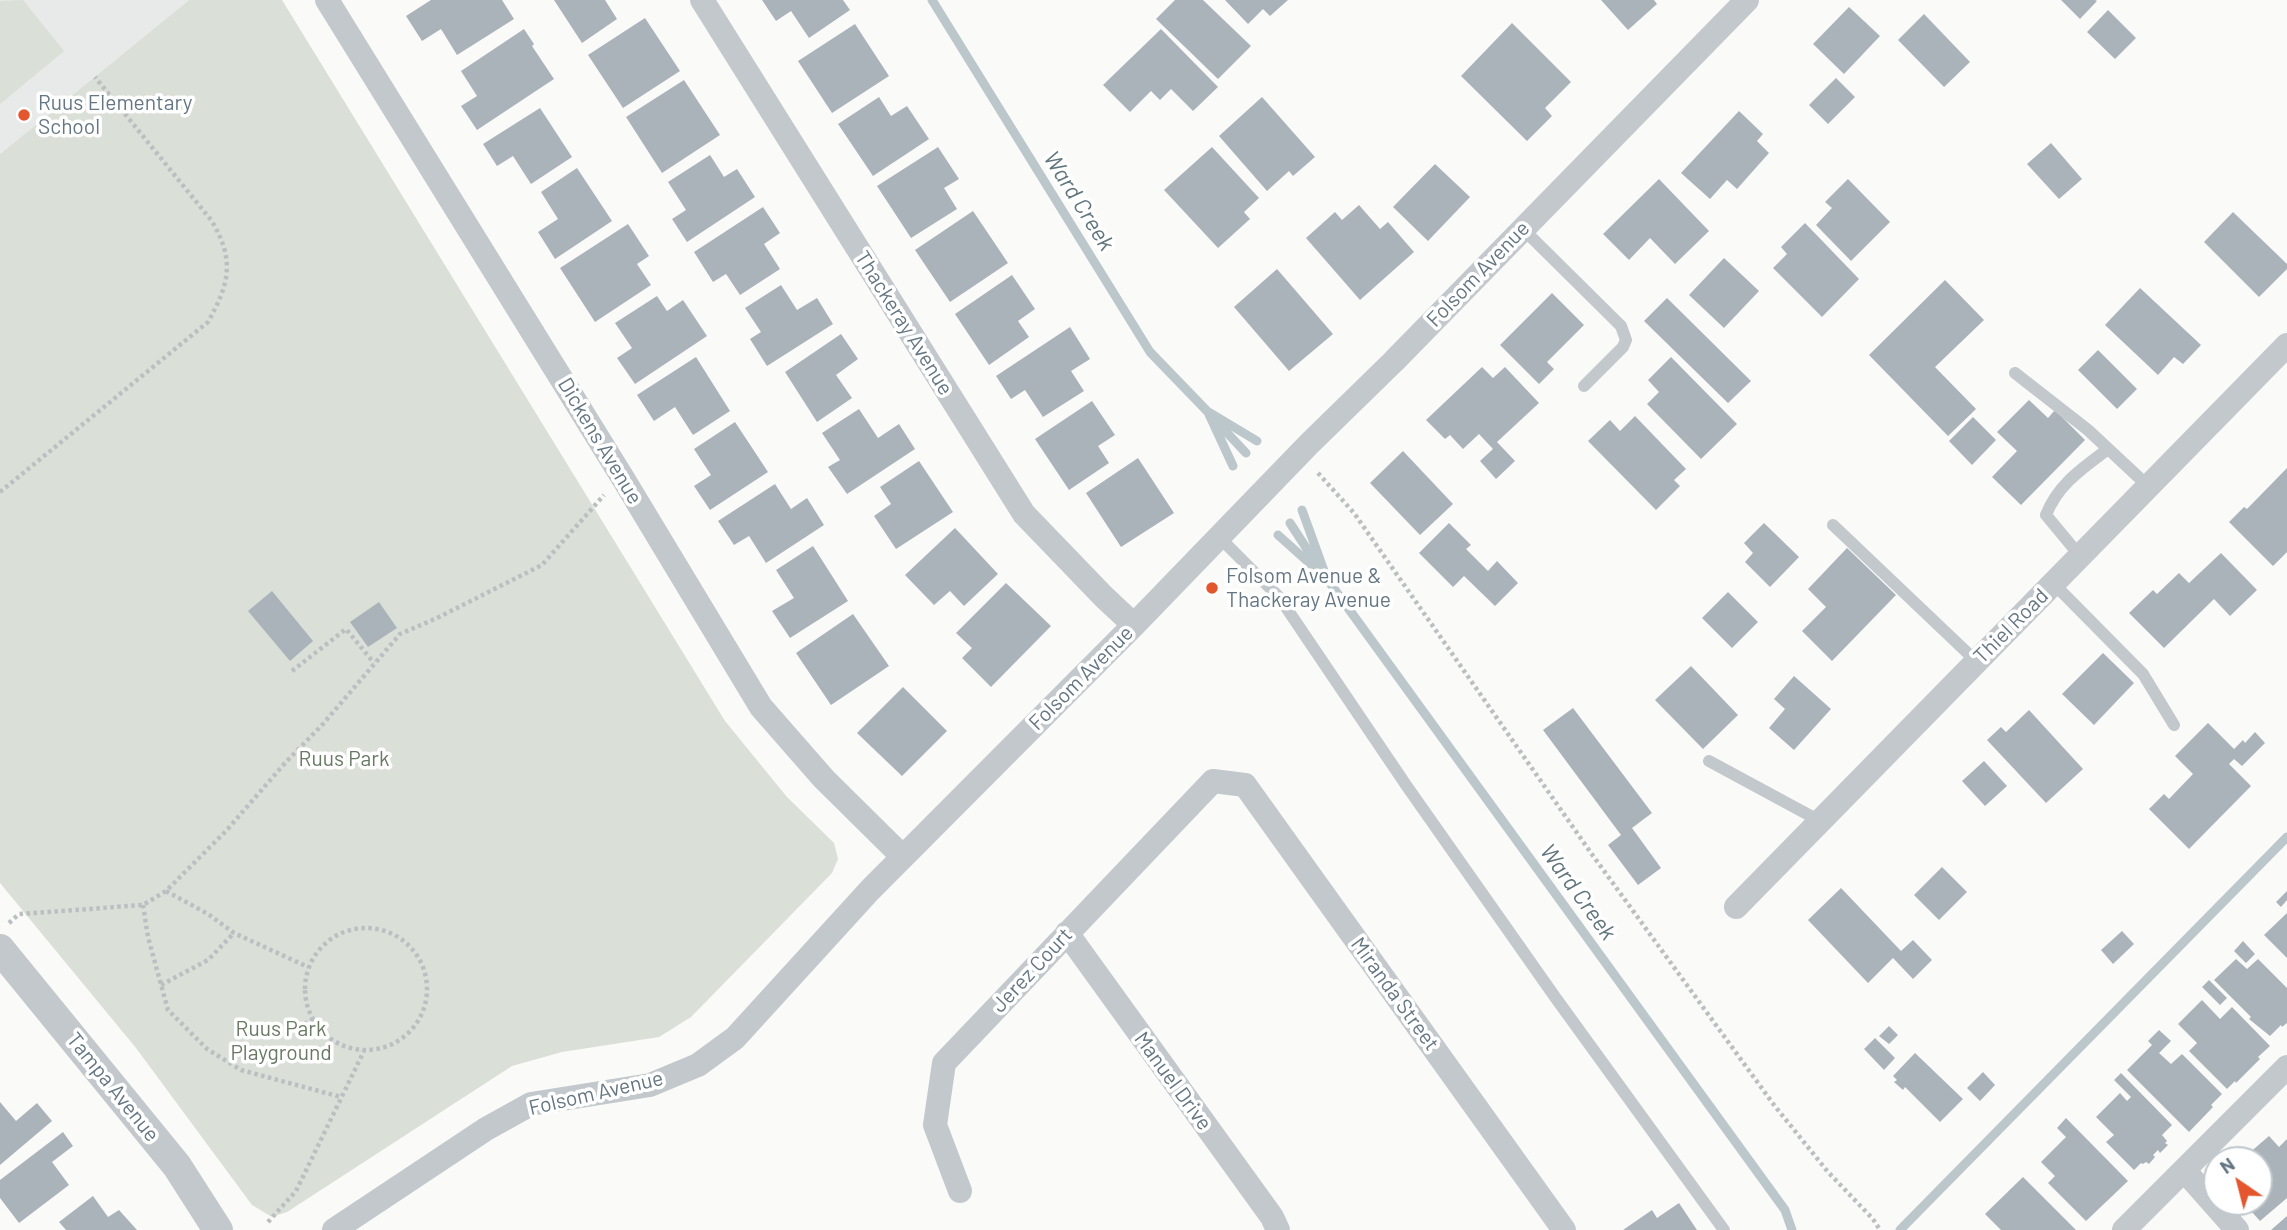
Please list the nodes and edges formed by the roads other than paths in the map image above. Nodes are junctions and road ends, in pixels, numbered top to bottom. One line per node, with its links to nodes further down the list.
1 (327, 0): 20 (street, Dickens Avenue)
2 (702, 0): 14 (street, Thackeray Avenue)
3 (1747, 0): 4 (street, Folsom Avenue)
4 (1522, 228): 7 (lane); 11 (street, Folsom Avenue)
5 (2287, 345): 9 (street, Thiel Road)
6 (2015, 373): 8 (lane)
7 (1584, 386)
8 (2108, 449): 9 (lane); 12 (lane)
9 (2148, 486): 12 (street, Thiel Road)
10 (1833, 525): 15 (lane)
11 (1219, 537): 14 (street, Folsom Avenue); 31 (lane)
12 (2080, 556): 13 (street, Thiel Road)
13 (2053, 583): 15 (street, Thiel Road); 16 (lane)
14 (1134, 625): 20 (street, Folsom Avenue)
15 (1976, 661): 19 (street, Thiel Road)
16 (2174, 725)
17 (1709, 761): 19 (lane)
18 (1213, 781): 22 (street, Jerez Court); 30 (street, Miranda Street)
19 (1820, 821): 21 (street, Thiel Road)
20 (903, 858): 28 (street, Folsom Avenue)
21 (1735, 907)
22 (1067, 933): 26 (street, Jerez Court); 29 (street, Manuel Drive)
23 (0, 949): 27 (street, Tampa Avenue)
24 (2287, 1068): 25 (street)
25 (2184, 1170): 32 (street); 33 (street)
26 (960, 1191)
27 (218, 1230)
28 (334, 1230)
29 (1278, 1230)
30 (1564, 1230)
31 (1724, 1230)
32 (2124, 1230)
33 (2237, 1230)

